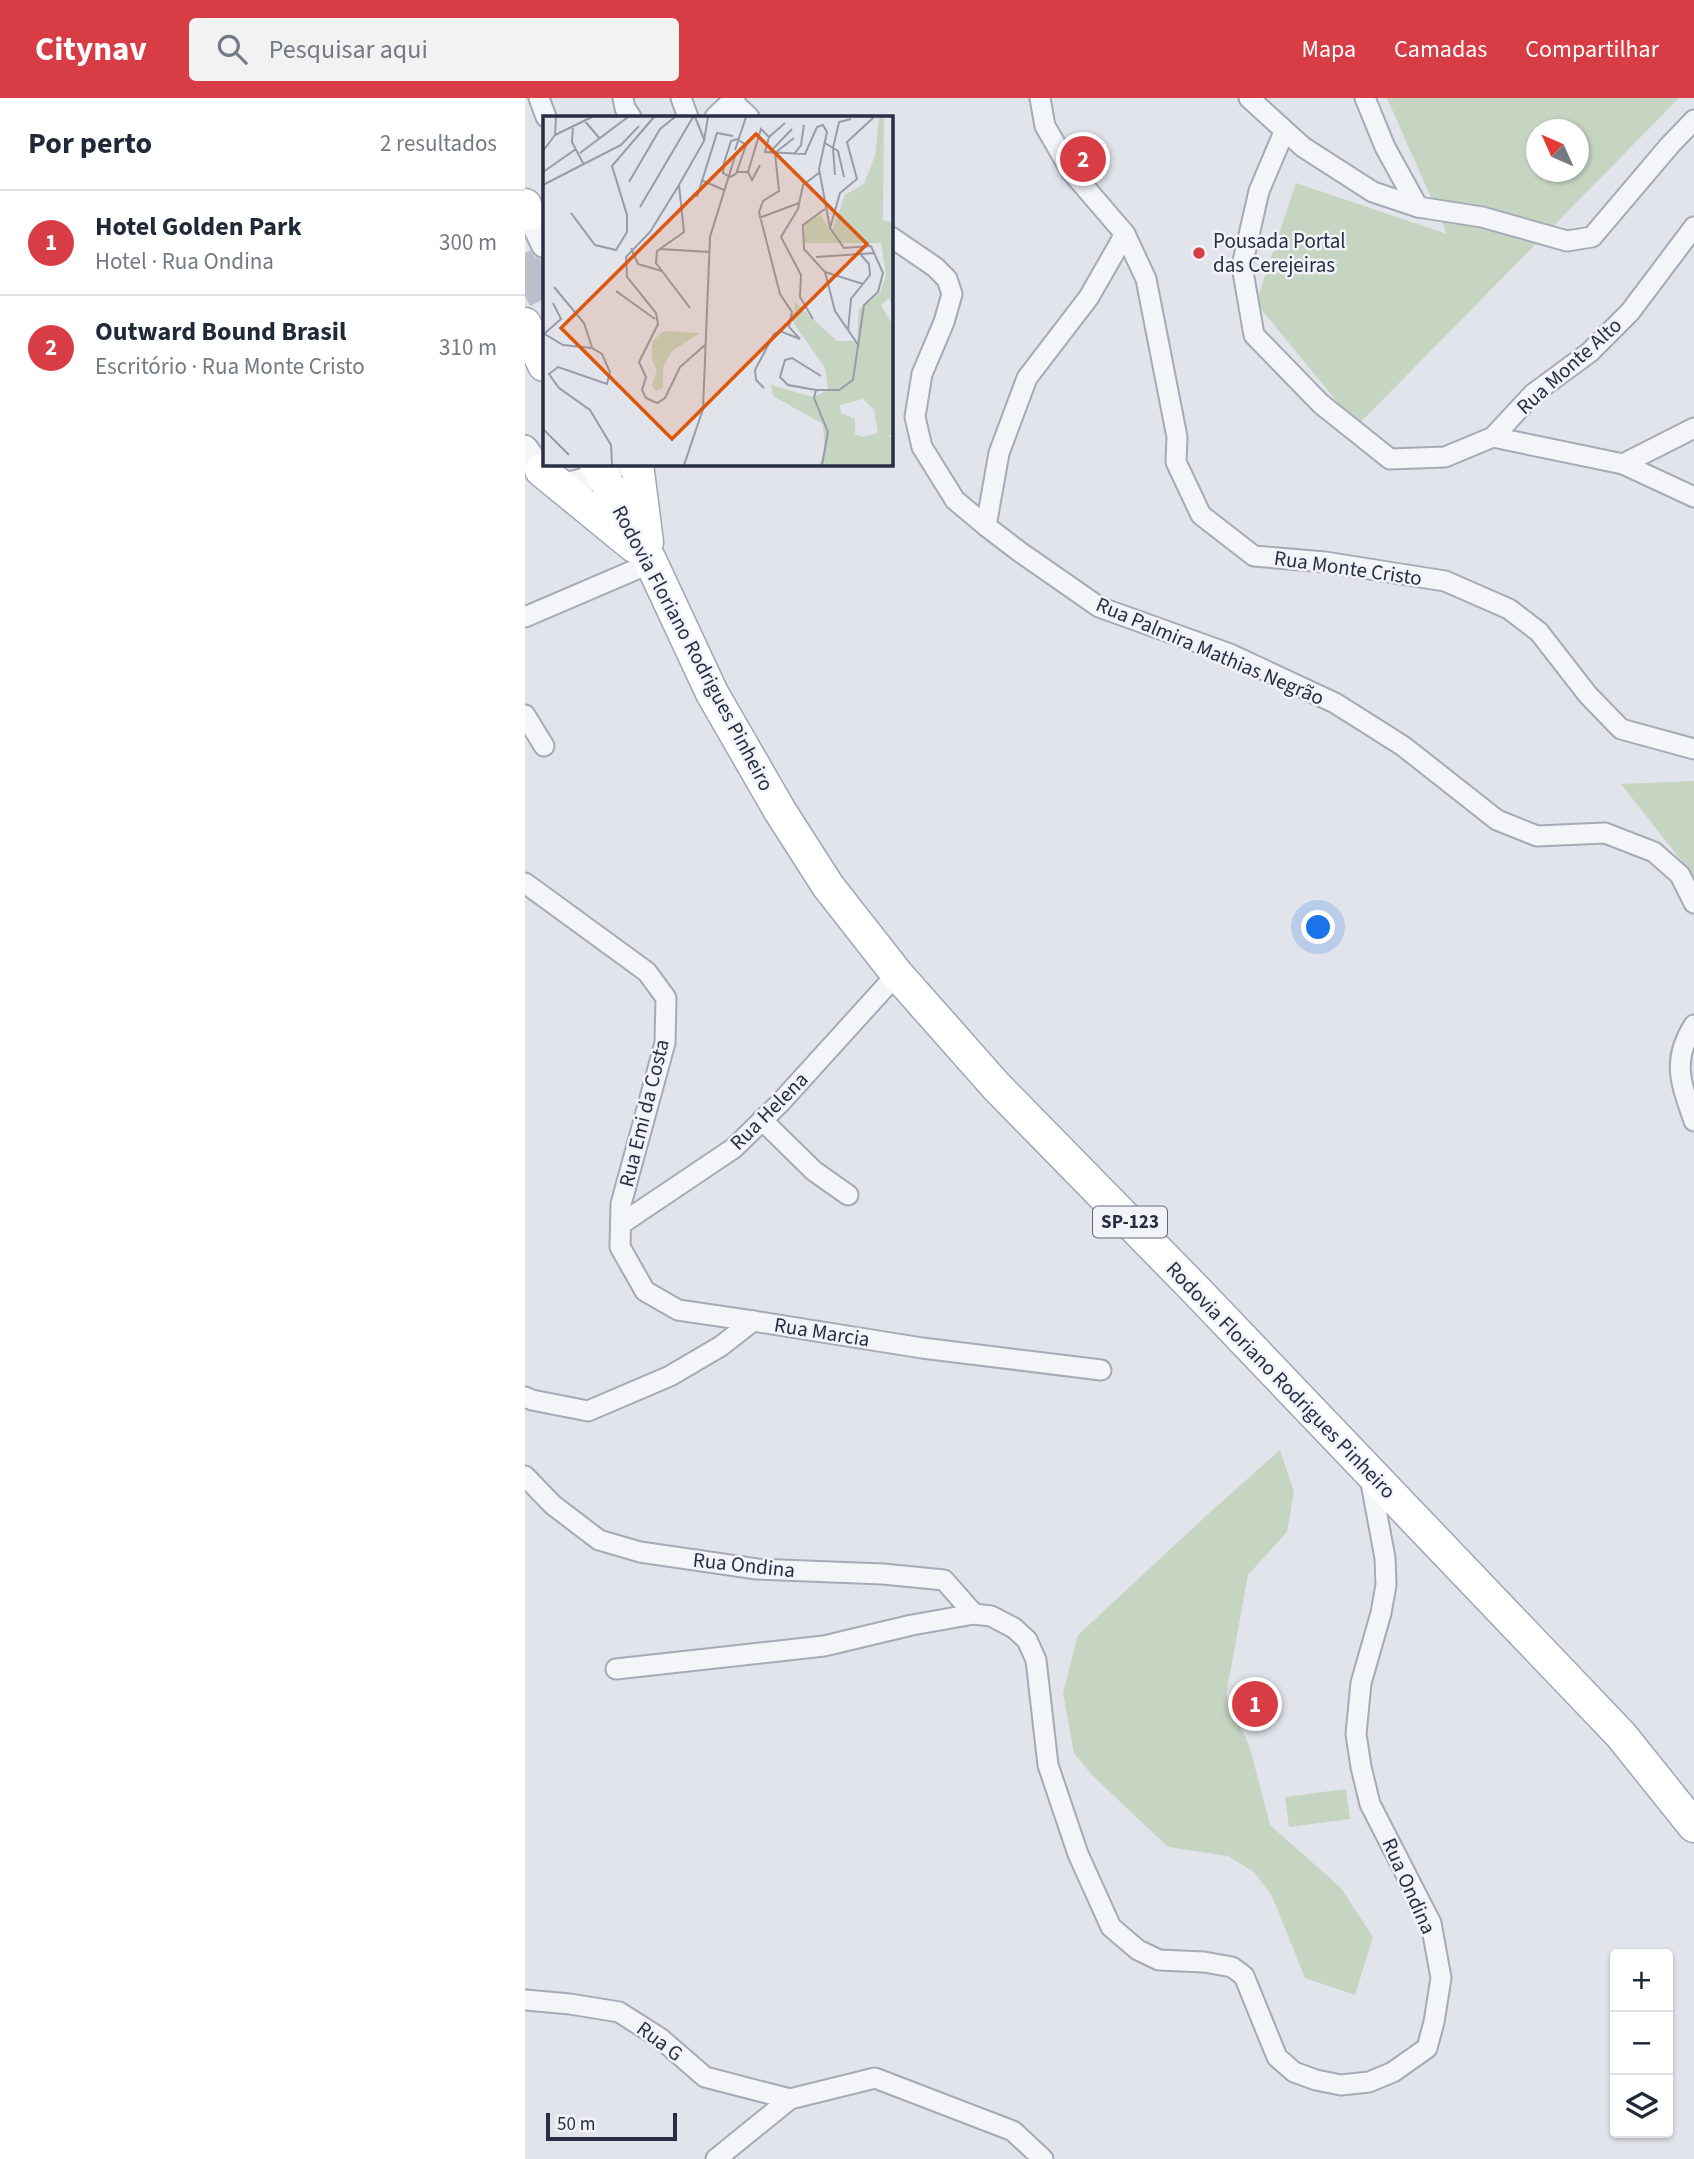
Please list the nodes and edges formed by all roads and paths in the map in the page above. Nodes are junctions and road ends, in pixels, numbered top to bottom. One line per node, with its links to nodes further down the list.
1 (539, 98): 8 (street)
2 (623, 98): 9 (street)
3 (681, 98): 10 (street)
4 (1040, 98): 18 (street, Rua Monte Cristo)
5 (1248, 98): 14 (street)
6 (1365, 98): 15 (street)
7 (733, 99): 11 (street); 12 (street)
8 (546, 116)
9 (630, 116)
10 (688, 116)
11 (716, 116)
12 (748, 116)
13 (1694, 120): 15 (street)
14 (1284, 132): 15 (street); 22 (street)
15 (1418, 207)
16 (526, 211): 20 (street)
17 (1694, 227): 22 (street, Rua Monte Alto)
18 (1125, 234): 28 (street); 33 (street, Rua Monte Cristo)
19 (893, 238): 28 (street, Rua Palmira Mathias Negrão)
20 (543, 242)
21 (1694, 428): 24 (street)
22 (1493, 437): 24 (street)
23 (533, 459): 26 (street); 29 (main road)
24 (1623, 464): 27 (street)
25 (637, 466): 29 (main road)
26 (604, 467): 29 (main road, Rodovia Floriano Rodrigues Pinheiro / SP-123)
27 (1694, 497)
28 (985, 526): 35 (street, Rua Palmira Mathias Negrão)
29 (650, 560): 30 (street); 36 (main road, Rodovia Floriano Rodrigues Pinheiro / SP-123)
30 (525, 617)
31 (525, 715): 32 (street)
32 (544, 746)
33 (1694, 749)
34 (525, 883): 41 (street, Rua Emi da Costa)
35 (1694, 903)
36 (897, 974): 38 (street, Rua Helena); 45 (main road, Rodovia Floriano Rodrigues Pinheiro / SP-123)
37 (1694, 1025): 39 (street)
38 (762, 1120): 40 (street); 41 (street, Rua Helena)
39 (1694, 1121)
40 (848, 1195)
41 (621, 1224): 42 (street, Rua Emi da Costa)
42 (753, 1321): 43 (street, Rua Marcia); 44 (street, Rua Marcia)
43 (1101, 1370)
44 (525, 1397)
45 (1369, 1471): 47 (street, Rua Ondina); 49 (main road, Rodovia Floriano Rodrigues Pinheiro / SP-123)
46 (525, 1476): 47 (street, Rua Ondina)
47 (974, 1614): 48 (street, Rua Ondina)
48 (616, 1669)
49 (1694, 1826)
50 (525, 2000): 51 (street, Rua G)
51 (790, 2099): 52 (street); 53 (street)
52 (716, 2159)
53 (1043, 2159)

